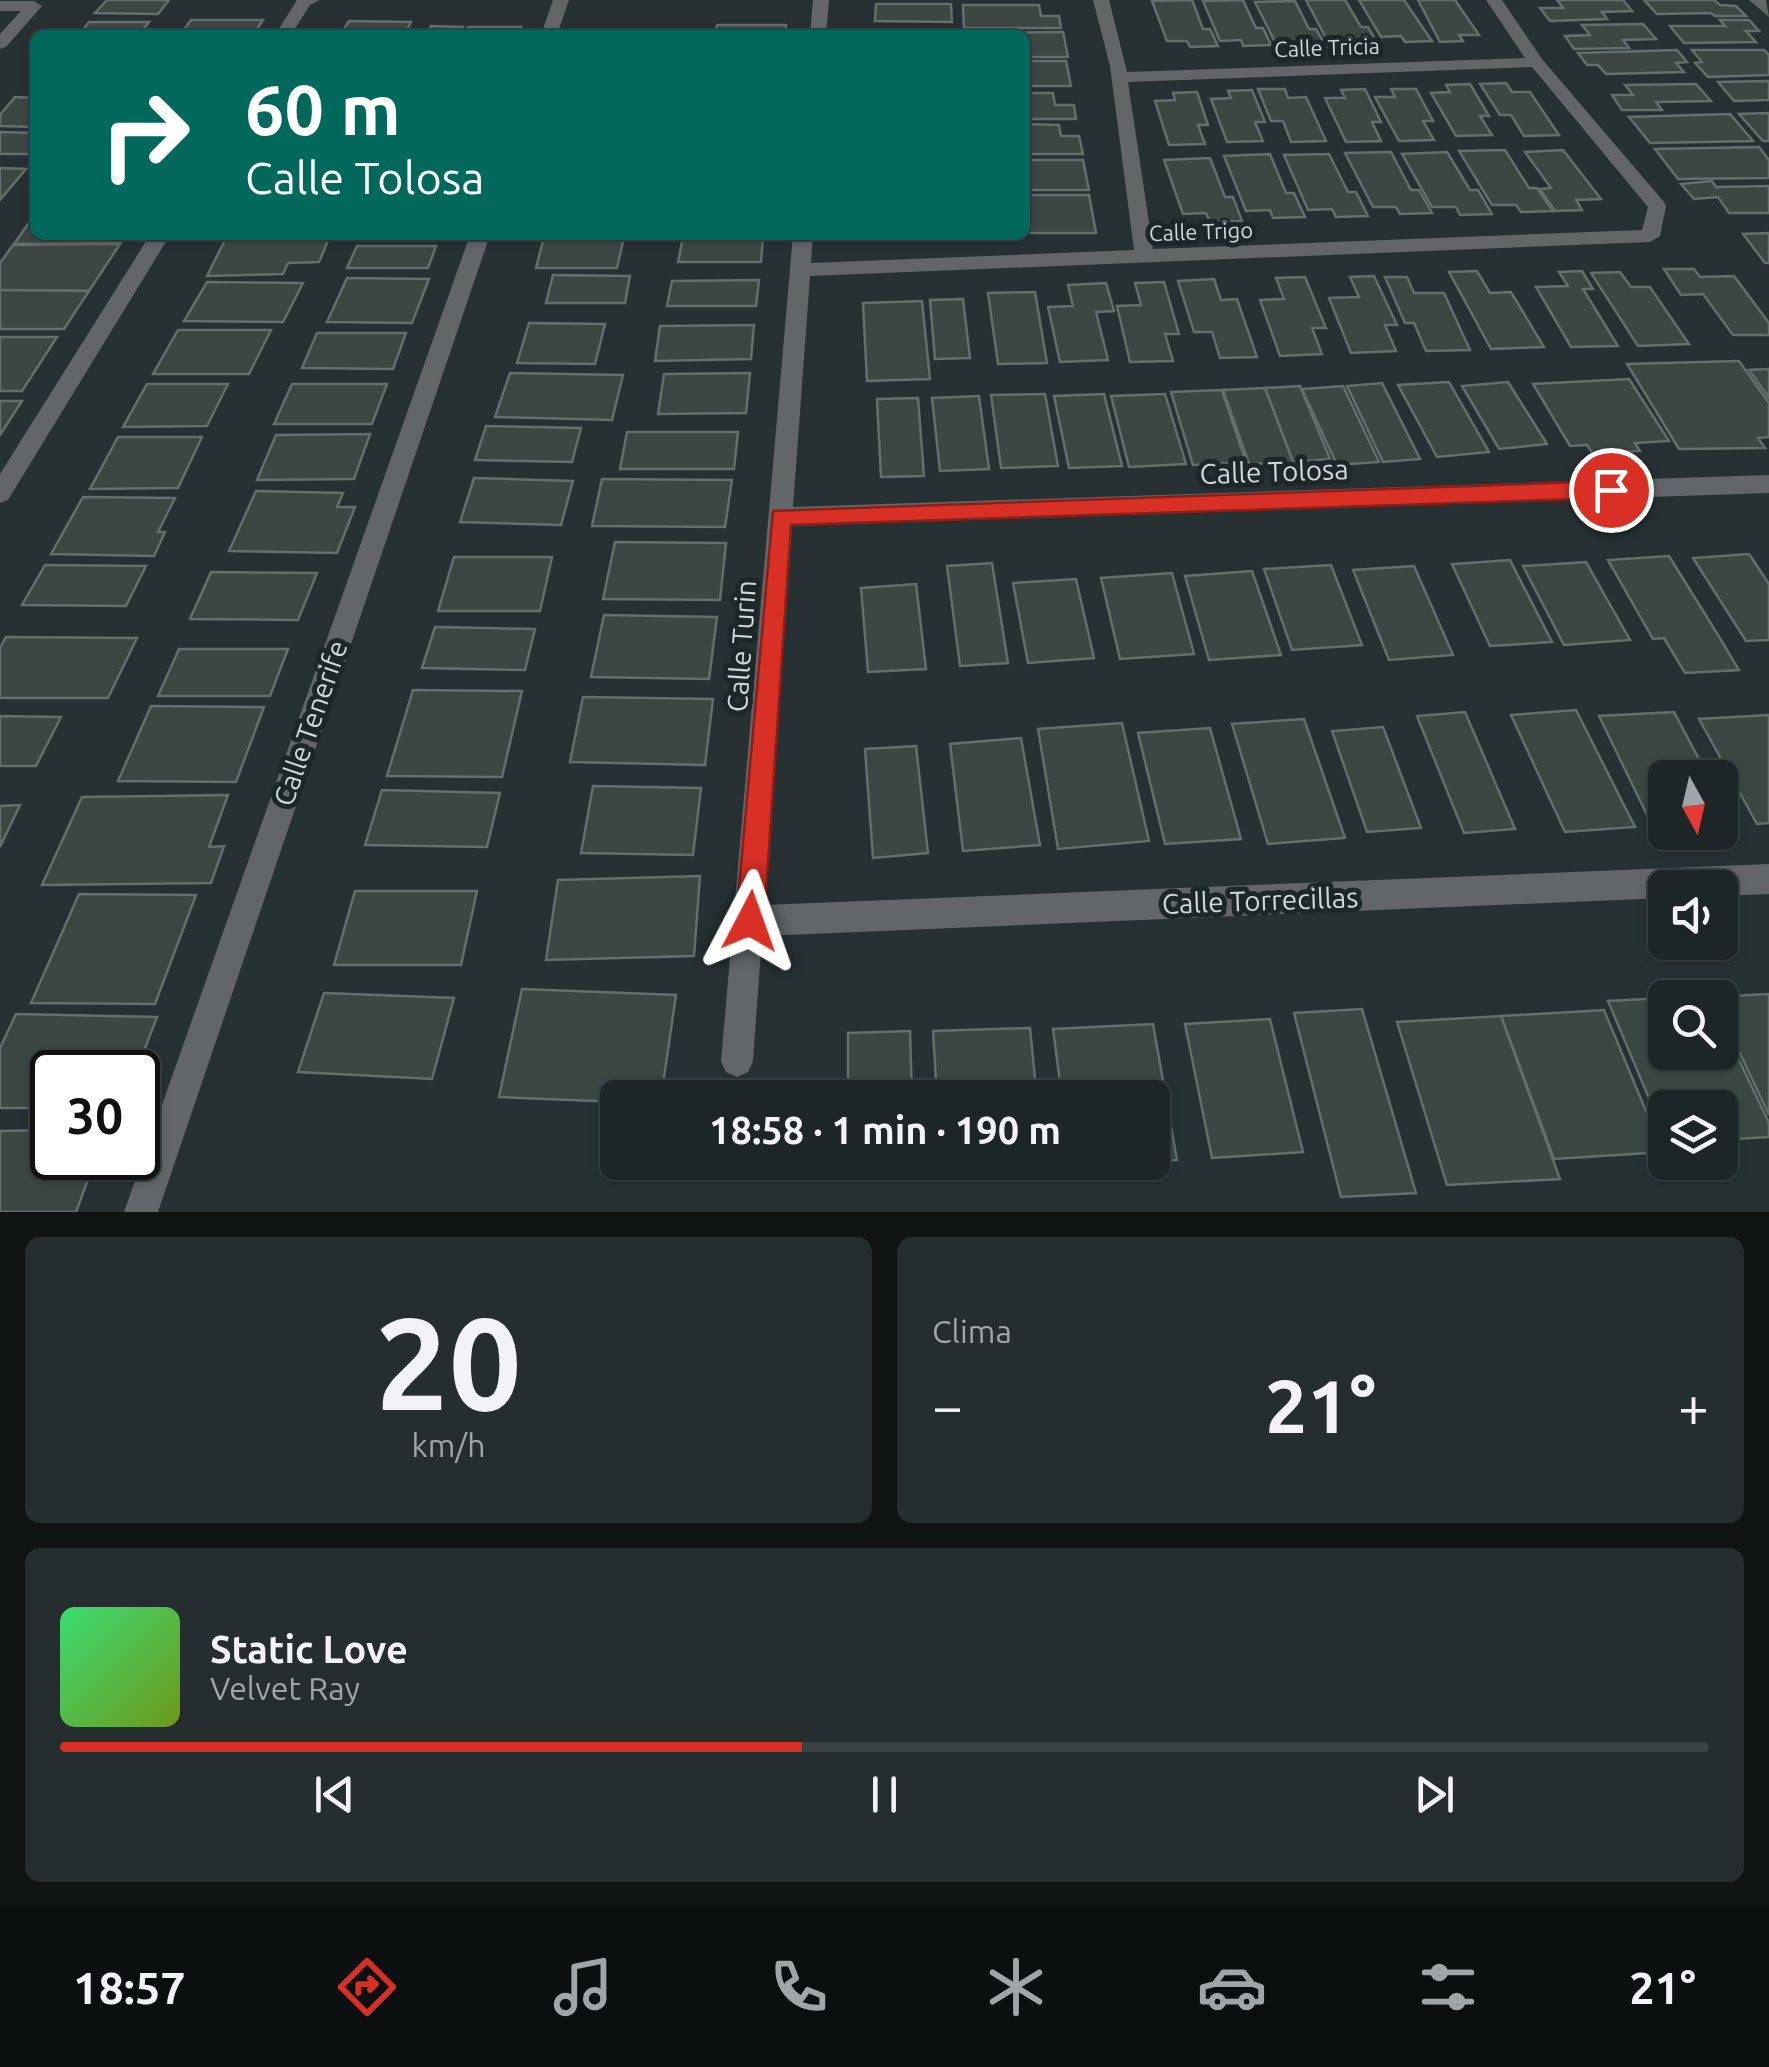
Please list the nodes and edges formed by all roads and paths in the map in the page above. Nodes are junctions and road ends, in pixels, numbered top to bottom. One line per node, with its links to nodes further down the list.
1 (312, 0): 9 (street)
2 (561, 0): 10 (street)
3 (821, 0): 11 (street)
4 (1100, 0): 14 (street)
5 (1494, 0): 13 (street)
6 (1756, 0): 8 (street)
7 (0, 6): 12 (street)
8 (1769, 12)
9 (286, 30)
10 (551, 30)
11 (818, 30)
12 (0, 44)
13 (1536, 62): 14 (street, Calle Tricia); 18 (street, Calle Trigo)
14 (1119, 78): 18 (street)
15 (157, 240): 21 (street)
16 (478, 240): 26 (street, Calle Tenerife)
17 (803, 240): 19 (street, Calle Turin)
18 (1145, 258): 19 (street, Calle Trigo)
19 (800, 270): 22 (street, Calle Turin)
20 (1769, 484): 22 (street, Calle Tolosa)
21 (0, 494)
22 (780, 517): 24 (street, Calle Turin)
23 (1769, 879): 24 (street, Calle Torrecillas)
24 (750, 921): 25 (street, Calle Turin)
25 (737, 1061)
26 (141, 1212)

